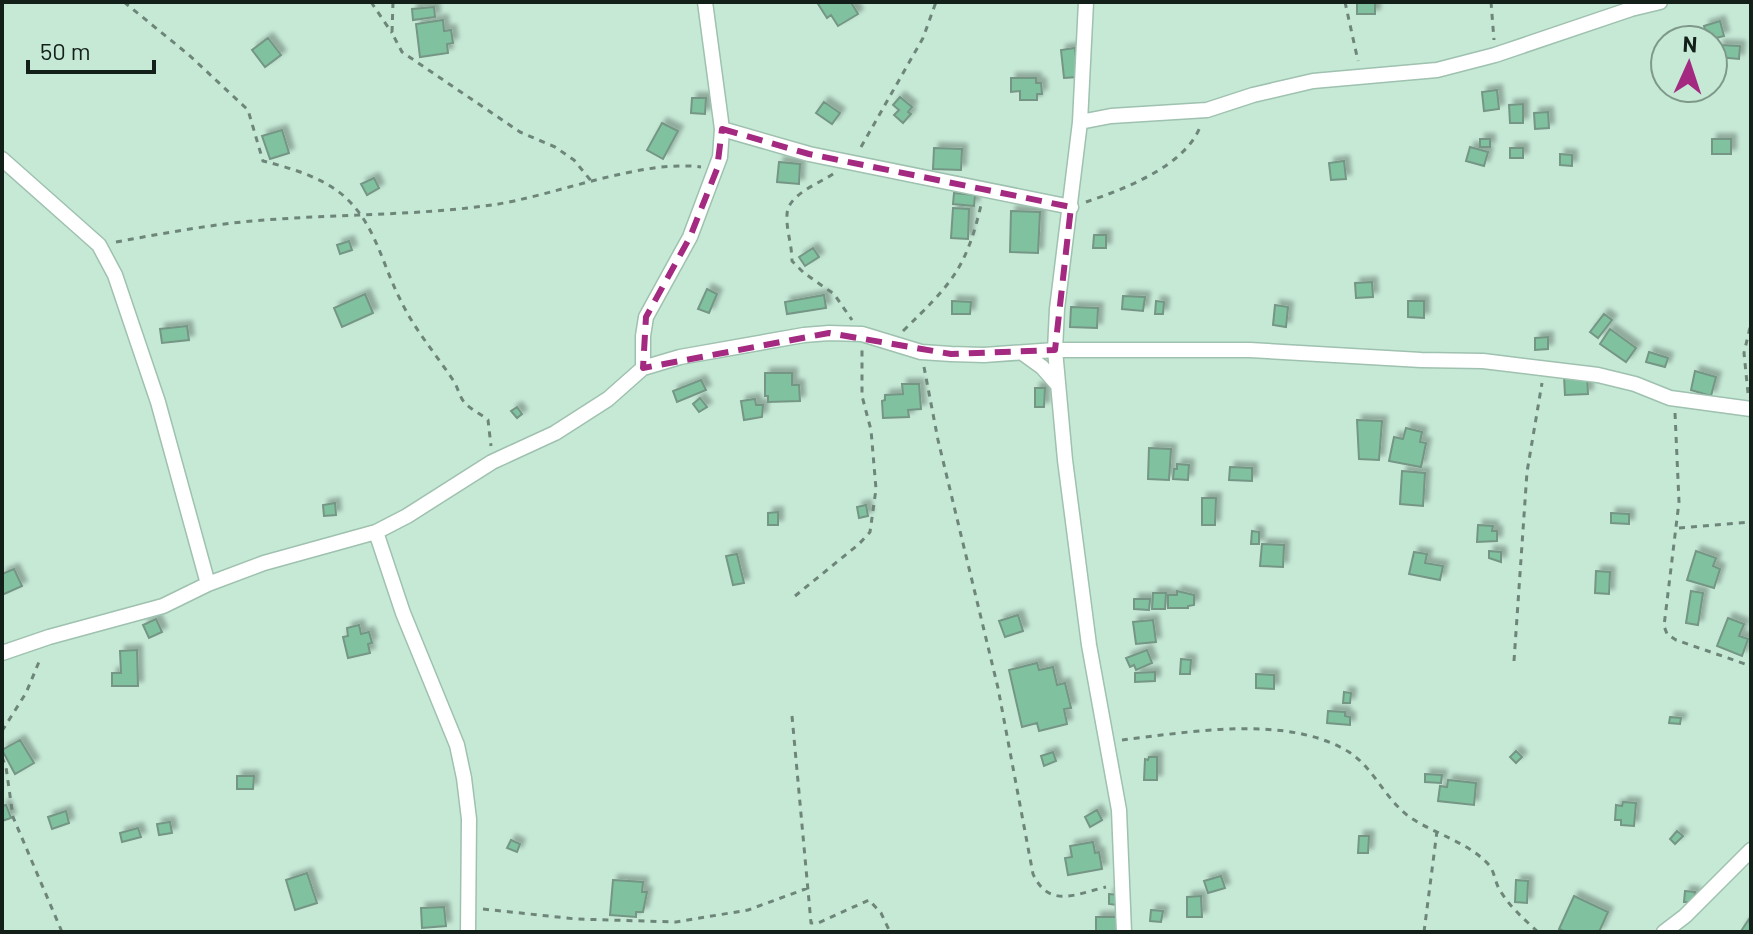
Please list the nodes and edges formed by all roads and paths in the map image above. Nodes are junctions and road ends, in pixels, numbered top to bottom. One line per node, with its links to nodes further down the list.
1 (124, 2): 20 (path)
2 (371, 2): 9 (path)
3 (393, 2): 9 (path)
4 (705, 2): 14 (street)
5 (1086, 2): 13 (street)
6 (1345, 2): 11 (path)
7 (1491, 2): 10 (path)
8 (1660, 2): 10 (street)
9 (392, 33): 17 (path)
10 (1495, 55): 11 (street)
11 (1363, 76): 12 (street)
12 (1207, 110): 13 (street); 19 (path)
13 (1080, 122): 19 (street)
14 (722, 129): 16 (street); 18 (street)
15 (2, 159): 21 (street)
16 (717, 169): 17 (path); 29 (street)
17 (592, 182): 20 (path)
18 (984, 191): 19 (street); 24 (path)
19 (1071, 207): 25 (street)
20 (361, 214): 21 (path); 33 (path)
21 (99, 245): 37 (street)
22 (1751, 323): 32 (path)
23 (862, 334): 24 (street); 29 (street); 38 (path)
24 (891, 342): 26 (street)
25 (1055, 350): 27 (street); 28 (street); 30 (street)
26 (921, 352): 27 (street); 49 (path)
27 (1024, 354): 30 (street)
28 (1545, 367): 31 (street); 41 (path)
29 (643, 368): 33 (street)
30 (1057, 384): 45 (street)
31 (1670, 398): 32 (street); 35 (path)
32 (1751, 406)
33 (492, 462): 36 (street)
34 (1751, 522): 35 (path)
35 (1678, 528): 42 (path)
36 (376, 532): 37 (street); 51 (street)
37 (208, 584): 39 (street)
38 (795, 596)
39 (49, 637): 40 (street); 44 (path)
40 (2, 653)
41 (1514, 661)
42 (1751, 666)
43 (792, 716): 50 (path)
44 (2, 731)
45 (1107, 741): 47 (path); 49 (street)
46 (2, 757): 52 (path)
47 (1437, 831): 56 (path); 57 (path)
48 (1751, 850): 58 (street)
49 (1123, 882): 55 (street)
50 (808, 888): 51 (path); 54 (path)
51 (468, 908): 53 (street)
52 (62, 932)
53 (468, 932)
54 (890, 932)
55 (1124, 932)
56 (1424, 932)
57 (1538, 932)
58 (1664, 932)

